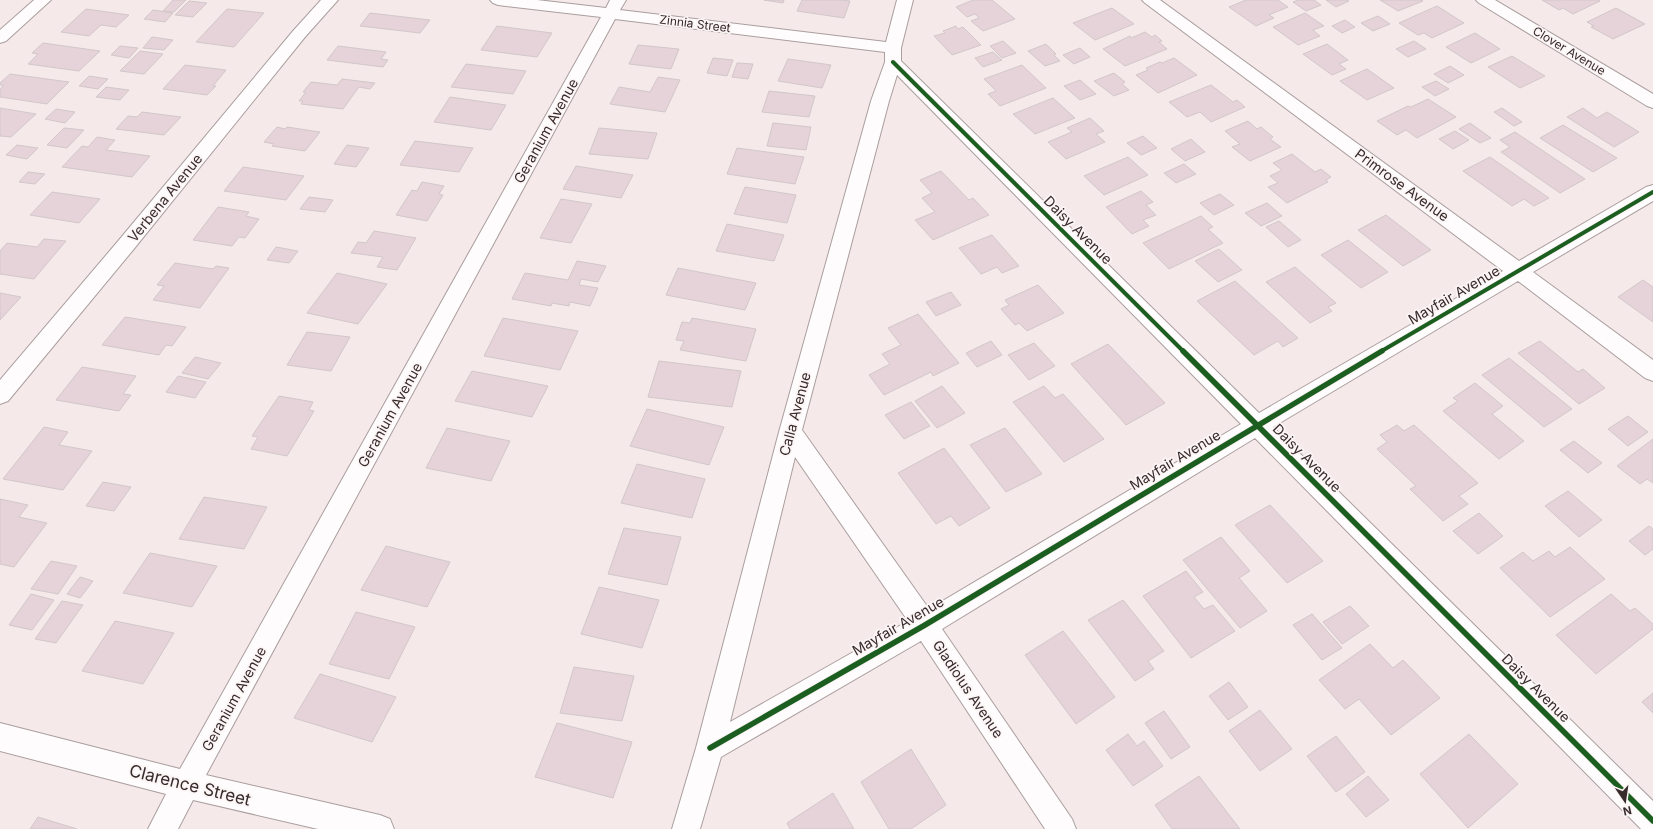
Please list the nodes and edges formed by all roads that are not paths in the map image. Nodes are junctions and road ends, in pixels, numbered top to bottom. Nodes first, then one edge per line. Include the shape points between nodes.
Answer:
1 (43, 0) edge
2 (330, 0) edge
3 (498, 0) edge
4 (905, 0) edge
5 (1150, 0) edge
6 (1484, 0) edge
7 (614, 7) edge
8 (0, 38) edge
9 (893, 55) junction
10 (1653, 102) edge
11 (1653, 192) edge
12 (1518, 271) junction
13 (1653, 372) edge
14 (0, 395) edge
15 (1257, 425) junction
16 (790, 432) junction
17 (925, 625) junction
18 (0, 737) edge
19 (710, 748) junction
20 (187, 785) junction
21 (1653, 821) edge
22 (162, 829) edge
23 (380, 829) edge
24 (686, 829) edge
25 (1062, 829) edge

1 - 8 street
2 - 14 street, Verbena Avenue
3 - 7 street, Zinnia Street
4 - 9 street, Calla Avenue
5 - 12 street, Primrose Avenue
6 - 10 street, Clover Avenue
7 - 9 street, Zinnia Street
7 - 20 street, Geranium Avenue
9 - 15 street, Daisy Avenue
9 - 16 street, Calla Avenue
11 - 12 street, Mayfair Avenue
12 - 13 street, Primrose Avenue
12 - 15 street, Mayfair Avenue
15 - 17 street, Mayfair Avenue
15 - 21 street, Daisy Avenue
16 - 17 street, Gladiolus Avenue
16 - 19 street, Calla Avenue
17 - 19 street, Mayfair Avenue
17 - 25 street, Gladiolus Avenue
18 - 20 street, Clarence Street
19 - 24 street, Calla Avenue
20 - 22 street, Geranium Avenue
20 - 23 street, Clarence Street

